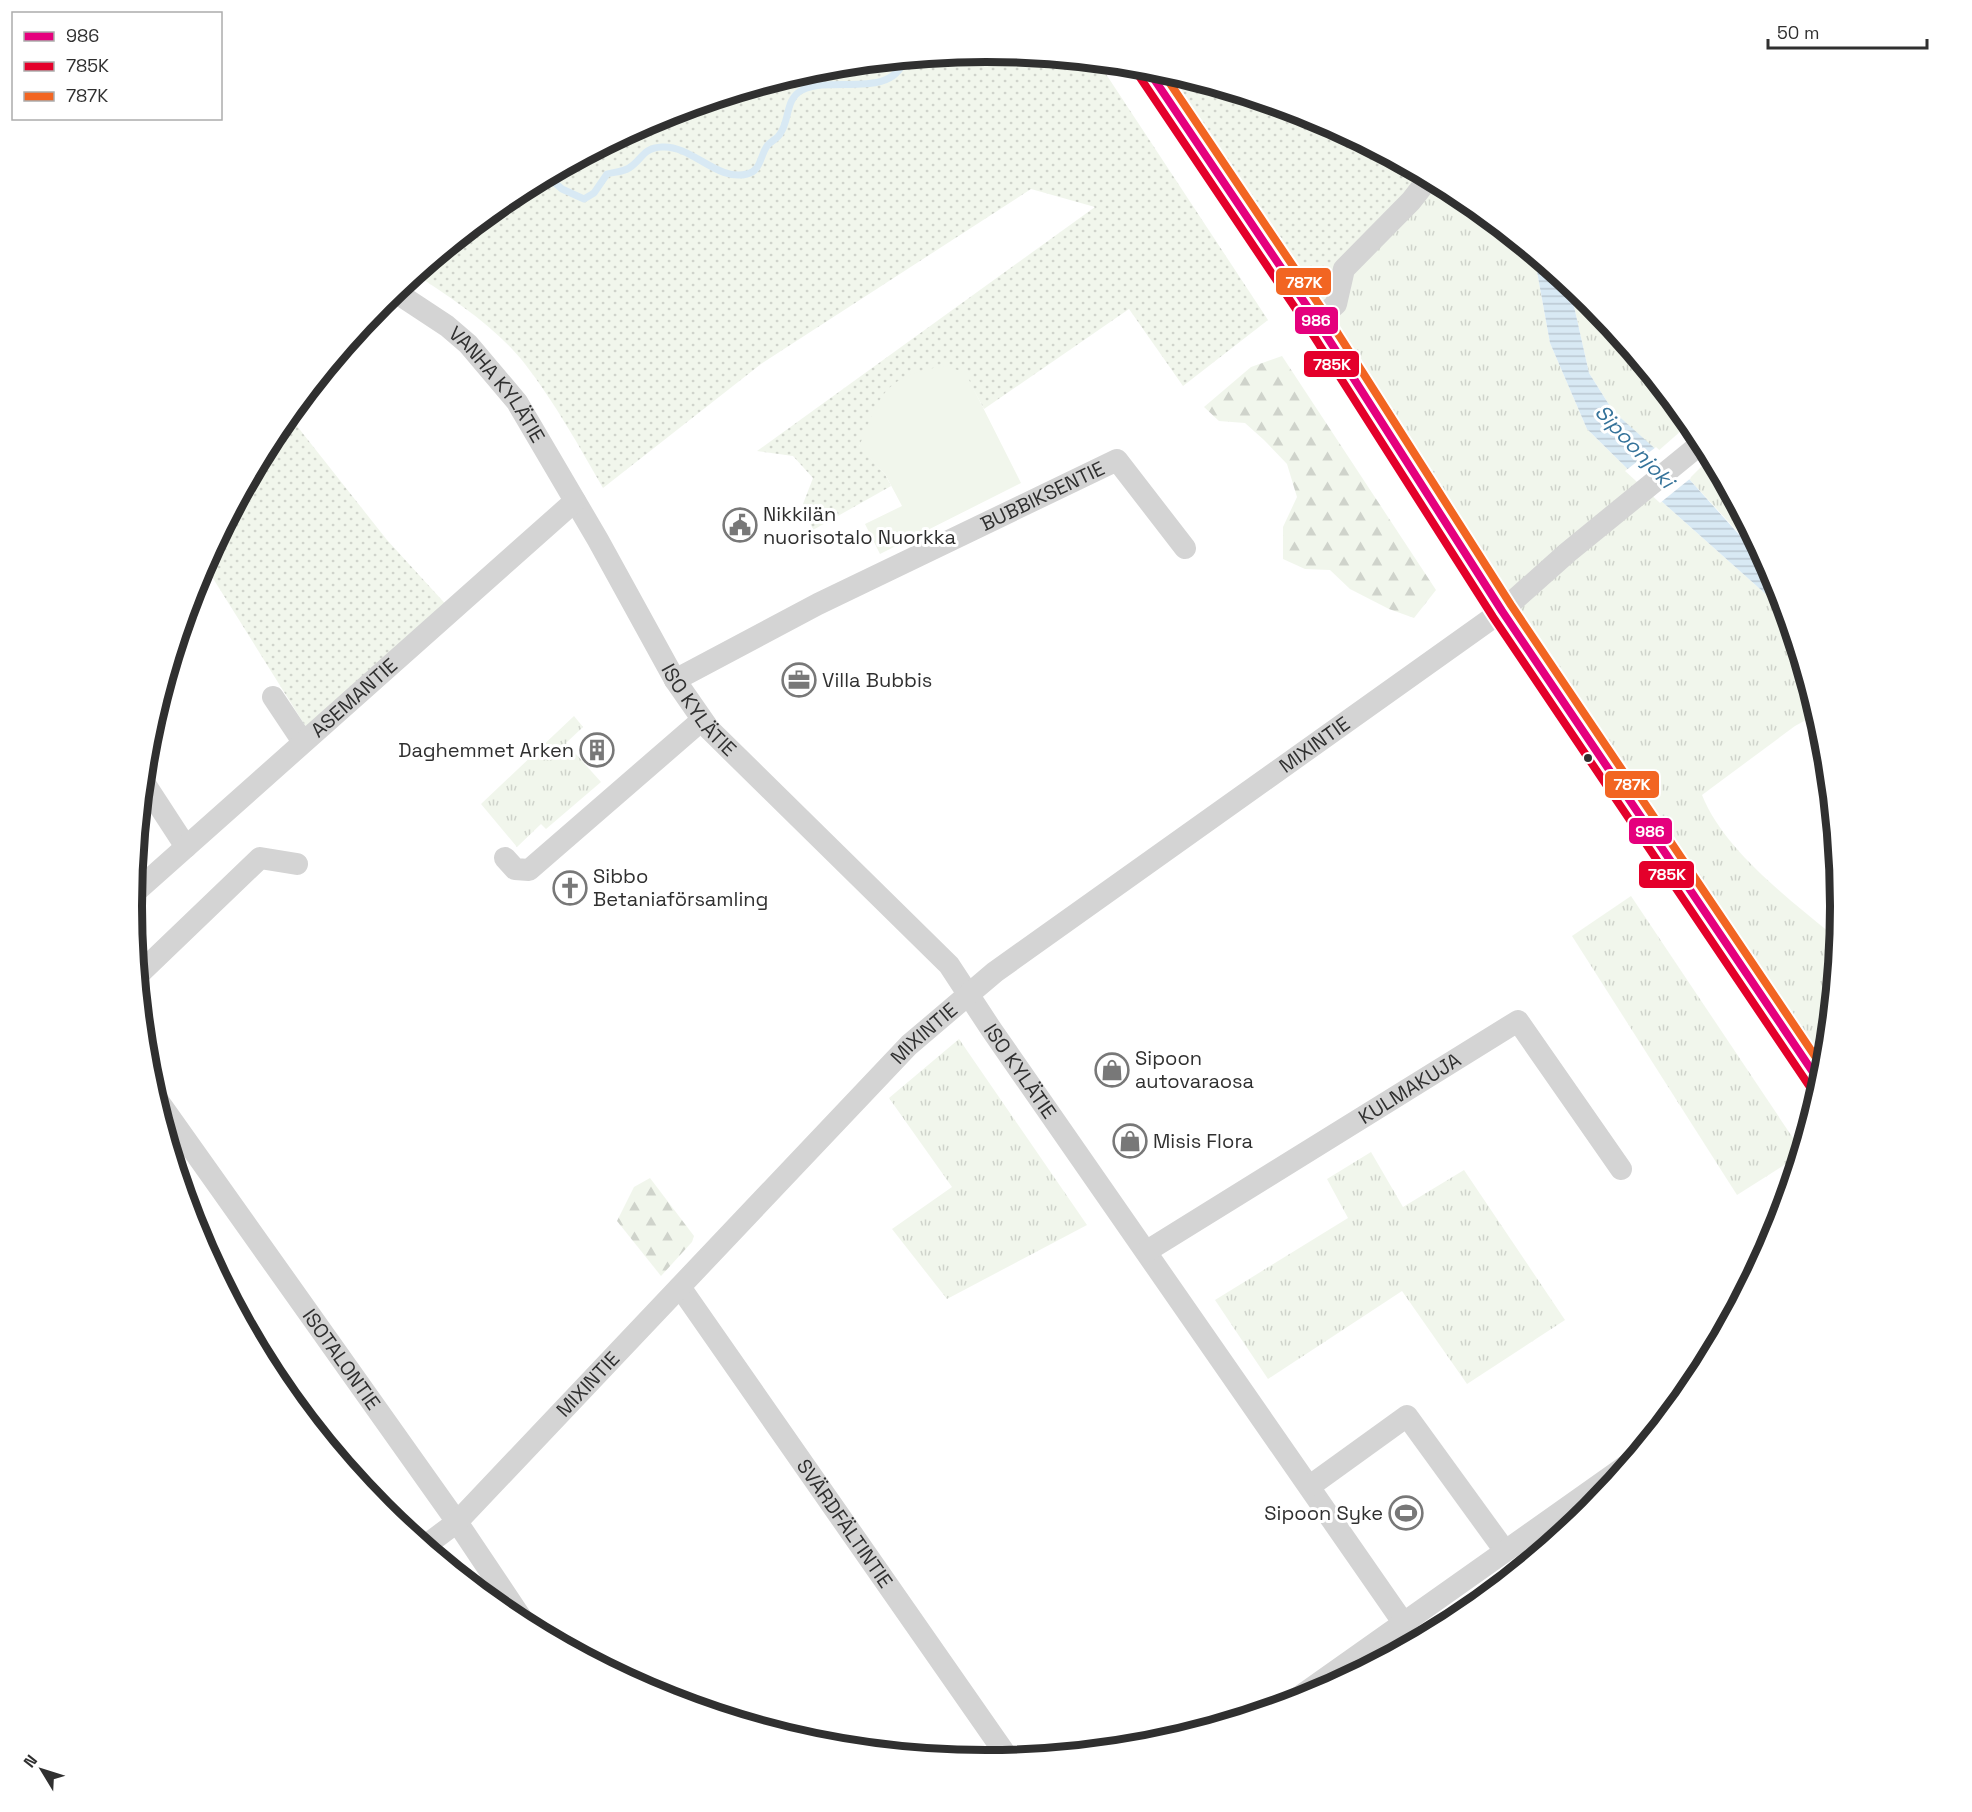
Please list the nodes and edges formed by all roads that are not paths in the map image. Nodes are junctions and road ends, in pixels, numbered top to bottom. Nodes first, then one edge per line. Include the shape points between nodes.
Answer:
1 (1154, 79) edge
2 (1424, 185) edge
3 (402, 296) edge
4 (1317, 321) junction
5 (1695, 448) edge
6 (575, 501) junction
7 (1185, 548) dead end
8 (1503, 611) junction
9 (675, 680) junction
10 (273, 697) dead end
11 (702, 720) junction
12 (303, 742) junction
13 (150, 791) edge
14 (186, 847) junction
15 (505, 858) dead end
16 (297, 864) dead end
17 (142, 886) edge
18 (144, 969) edge
19 (968, 994) junction
20 (1814, 1073) edge
21 (168, 1114) edge
22 (1621, 1169) dead end
23 (1147, 1251) junction
24 (680, 1287) junction
25 (1603, 1482) edge
26 (1310, 1486) junction
27 (458, 1522) junction
28 (430, 1542) edge
29 (1505, 1551) junction
30 (513, 1605) edge
31 (1403, 1622) junction
32 (1412, 1635) edge
33 (1323, 1680) edge
34 (1003, 1750) edge

1 - 4 street
2 - 4 street via 1344,268 1336,304
3 - 6 street, VANHA KYLÄTIE via 447,326 493,372 517,402
4 - 8 street
5 - 8 street, MIXINTIE
6 - 9 street, ISO KYLÄTIE
6 - 12 street, ASEMANTIE
7 - 9 street, BUBBIKSENTIE via 1118,459 818,604
8 - 19 street, MIXINTIE
8 - 20 street
9 - 11 street, ISO KYLÄTIE
10 - 12 street
11 - 15 street via 529,870 515,869
11 - 19 street, ISO KYLÄTIE via 949,965
12 - 14 street, ASEMANTIE
13 - 14 street
14 - 17 street, ASEMANTIE
16 - 18 street via 260,858
19 - 23 street, ISO KYLÄTIE
19 - 24 street, MIXINTIE via 909,1045 851,1121
21 - 27 street, ISOTALONTIE
22 - 23 street, KULMAKUJA via 1518,1021
23 - 26 street, ISO KYLÄTIE
24 - 27 street, MIXINTIE
24 - 34 street, SVÄRDFÄLTINTIE
25 - 29 street
26 - 29 street via 1407,1416
26 - 31 street, ISO KYLÄTIE
27 - 28 street, MIXINTIE
27 - 30 street, ISOTALONTIE
29 - 31 street
31 - 32 street, ISO KYLÄTIE
31 - 33 street

